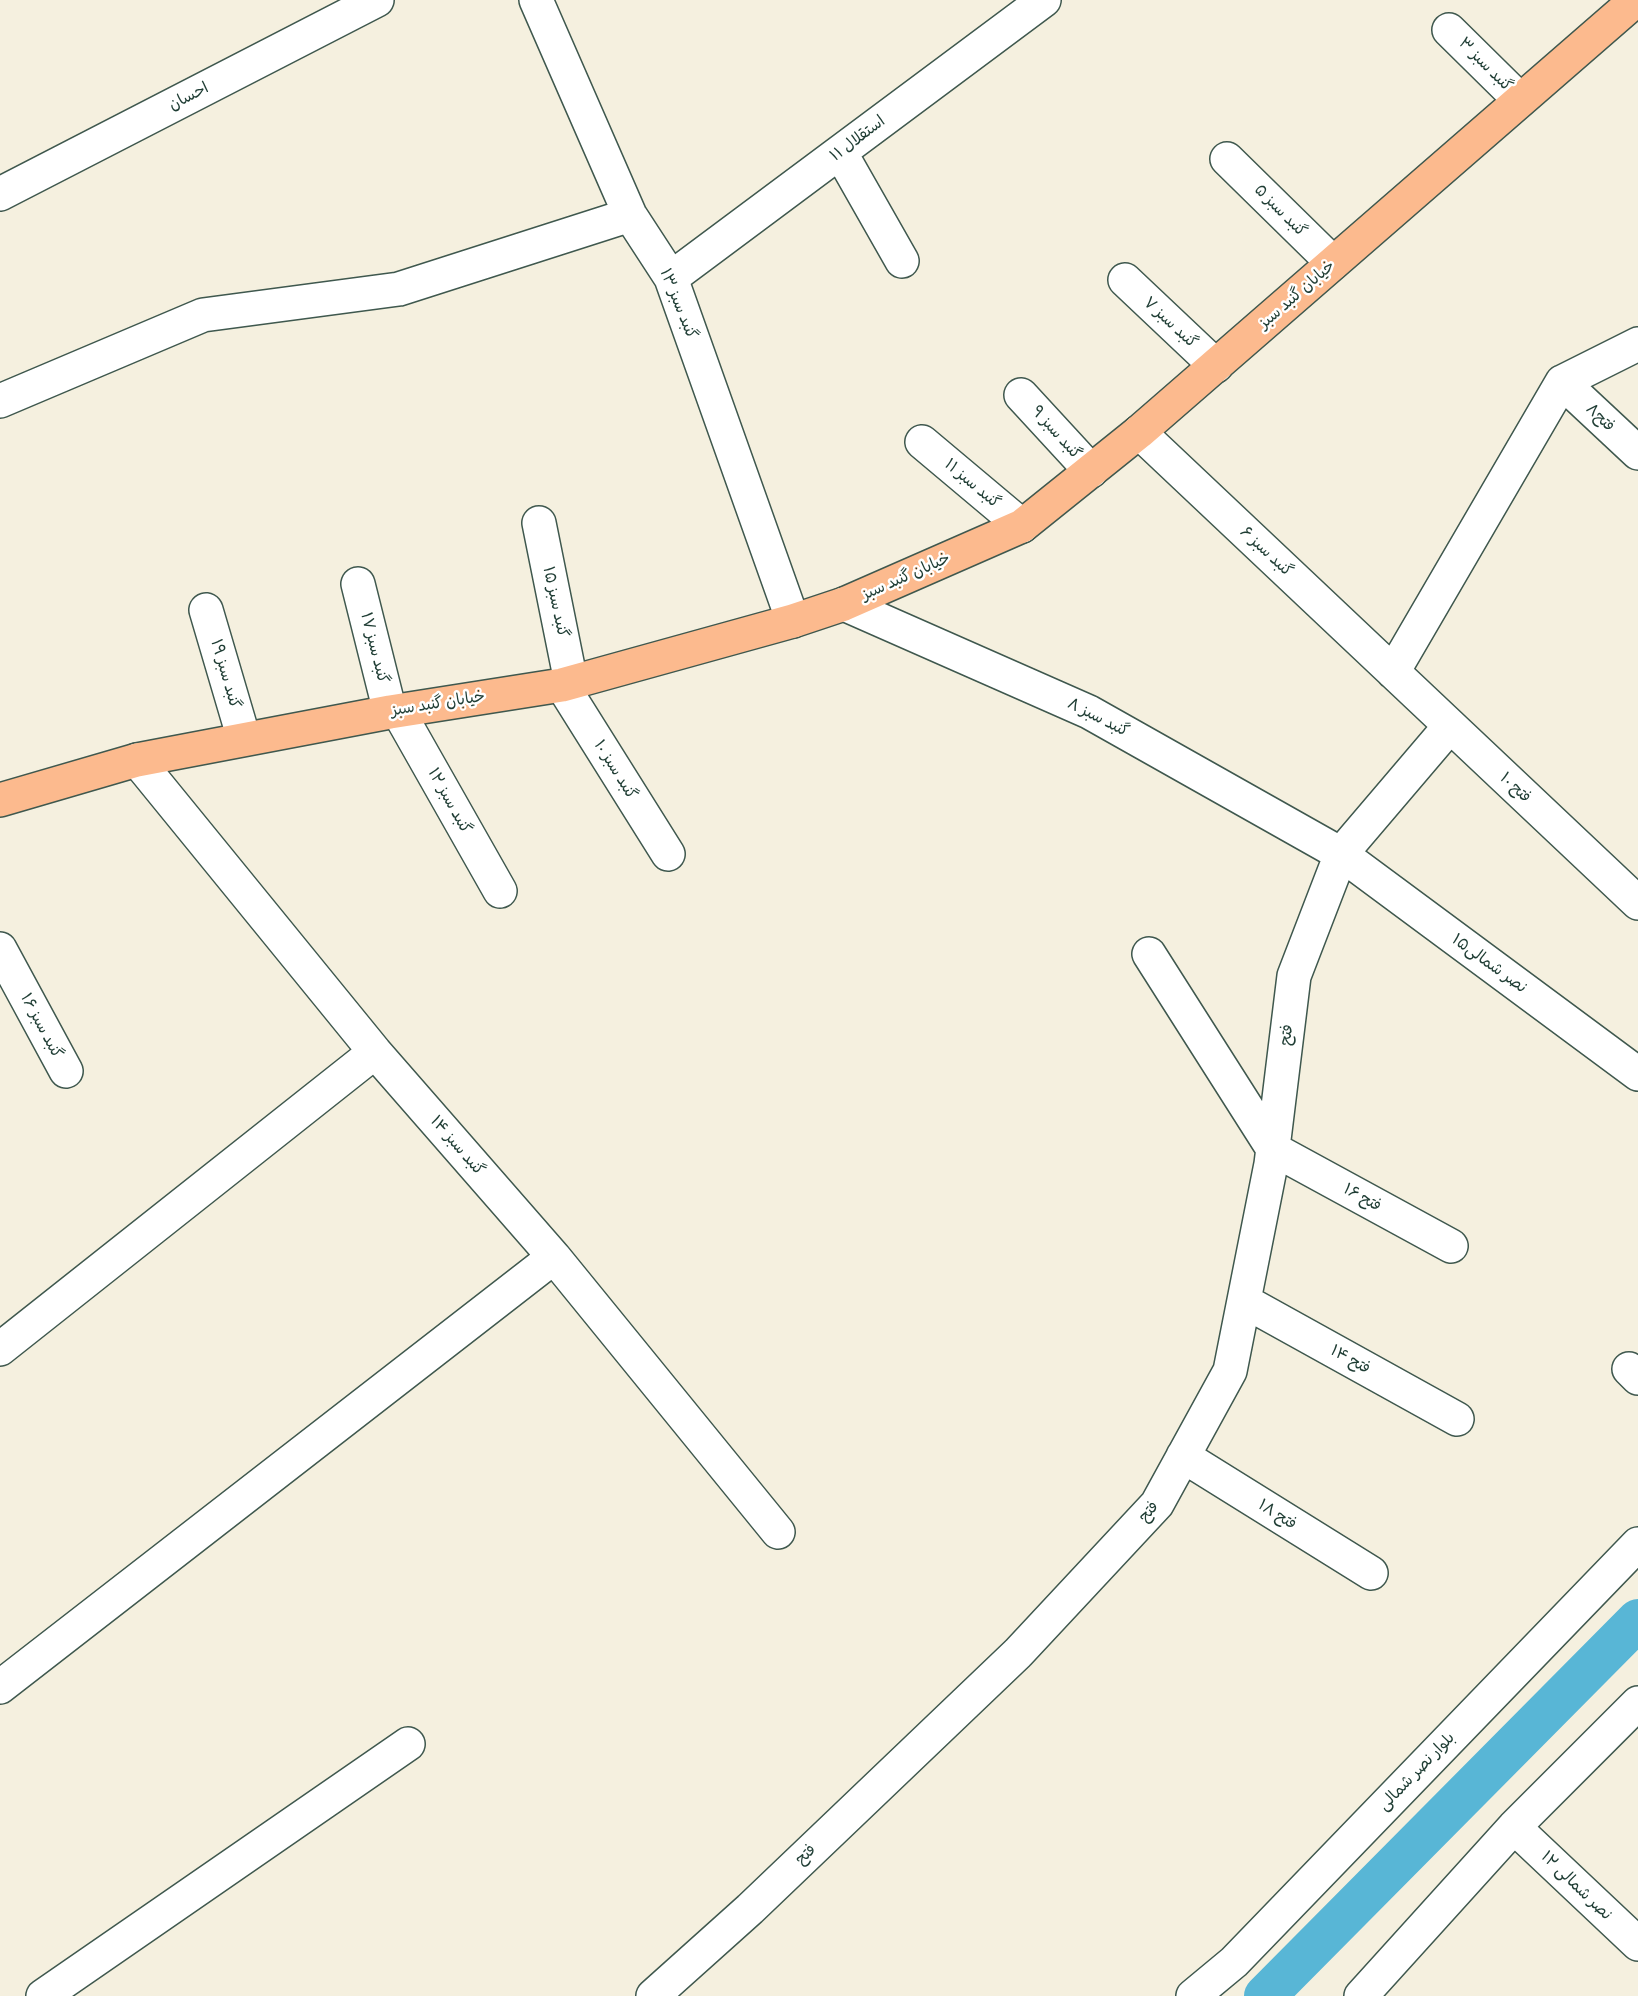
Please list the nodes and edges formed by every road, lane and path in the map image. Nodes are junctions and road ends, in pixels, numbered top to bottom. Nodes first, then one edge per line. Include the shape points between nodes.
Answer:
1 (377, 0) edge
2 (536, 0) edge
3 (1044, 0) edge
4 (1636, 0) edge
5 (1449, 30) dead end
6 (1520, 100) junction
7 (840, 152) junction
8 (1227, 159) dead end
9 (0, 194) edge
10 (630, 215) junction
11 (902, 261) dead end
12 (1333, 263) junction
13 (671, 278) junction
14 (1125, 280) dead end
15 (1638, 344) edge
16 (1216, 366) junction
17 (1562, 382) junction
18 (1021, 395) dead end
19 (0, 401) edge
20 (1139, 432) junction
21 (922, 442) dead end
22 (1638, 453) edge
23 (1091, 471) junction
24 (539, 523) dead end
25 (1022, 526) junction
26 (358, 584) dead end
27 (844, 604) junction
28 (206, 610) dead end
29 (793, 621) junction
30 (1393, 672) junction
31 (566, 683) junction
32 (394, 711) junction
33 (1450, 726) junction
34 (244, 739) junction
35 (137, 759) junction
36 (0, 800) edge
37 (668, 854) dead end
38 (1341, 854) junction
39 (500, 891) dead end
40 (1638, 903) edge
41 (0, 949) edge
42 (1149, 954) dead end
43 (375, 1052) junction
44 (66, 1071) dead end
45 (1638, 1074) edge
46 (1273, 1149) junction
47 (1451, 1246) dead end
48 (554, 1257) junction
49 (1244, 1300) junction
50 (0, 1348) edge
51 (1456, 1419) dead end
52 (1183, 1456) junction
53 (778, 1532) dead end
54 (1638, 1544) edge
55 (1371, 1573) dead end
56 (0, 1687) edge
57 (1638, 1703) edge
58 (408, 1744) dead end
59 (1514, 1827) junction
60 (1638, 1944) edge
61 (42, 1996) edge
62 (653, 1996) edge
63 (1192, 1996) edge
64 (1361, 1996) edge

1 - 9 street, احسان
2 - 10 street, گنبد سبز ۱۳
3 - 7 street, استقلال ۱۱
4 - 6 main road, خیابان گنبد سبز
5 - 6 street, گنبد سبز ۳
6 - 12 main road, خیابان گنبد سبز
7 - 11 street
7 - 13 street, استقلال ۱۱
8 - 12 street, گنبد سبز ۵
10 - 13 street, گنبد سبز ۱۳
10 - 19 street via 399,289 203,315
12 - 16 main road, خیابان گنبد سبز
13 - 29 street, گنبد سبز ۱۳
14 - 16 street, گنبد سبز ۷
15 - 17 street
16 - 20 main road, خیابان گنبد سبز
17 - 22 street, فتح۸
17 - 30 street
18 - 23 street, گنبد سبز ۹
20 - 23 main road, خیابان گنبد سبز
20 - 30 street, گنبد سبز ۶
21 - 25 street, گنبد سبز ۱۱
23 - 25 main road, خیابان گنبد سبز
24 - 31 street, گنبد سبز ۱۵
25 - 27 main road, خیابان گنبد سبز
26 - 32 street, گنبد سبز ۱۷
27 - 29 main road, خیابان گنبد سبز
27 - 38 street, گنبد سبز ۸ via 1089,712
28 - 34 street, گنبد سبز ۱۹
29 - 31 main road, خیابان گنبد سبز
30 - 33 street, فتح ۱۰
31 - 32 main road, خیابان گنبد سبز
31 - 37 street, گنبد سبز ۱۰
32 - 34 main road, خیابان گنبد سبز
32 - 39 street, گنبد سبز ۱۲
33 - 38 street, فتح
33 - 40 street, فتح ۱۰
34 - 35 main road, خیابان گنبد سبز
35 - 36 main road, خیابان گنبد سبز
35 - 43 street, گنبد سبز ۱۴
38 - 45 street, نصر شمالی۱۵
38 - 46 street, فتح via 1294,976
41 - 44 street, گنبد سبز ۱۶
42 - 46 street
43 - 48 street, گنبد سبز ۱۴
43 - 50 street
46 - 47 street, فتح ۱۶
46 - 49 street, فتح
48 - 53 street, گنبد سبز ۱۴
48 - 56 street
49 - 51 street, فتح ۱۴
49 - 52 street, فتح via 1230,1371
52 - 55 street, فتح ۱۸
52 - 62 street, فتح via 1157,1504 1018,1653 750,1909
54 - 63 street, بلوار نصر شمالی via 1234,1962
57 - 59 street
58 - 61 street
59 - 60 street, نصر شمالی ۱۲
59 - 64 street

